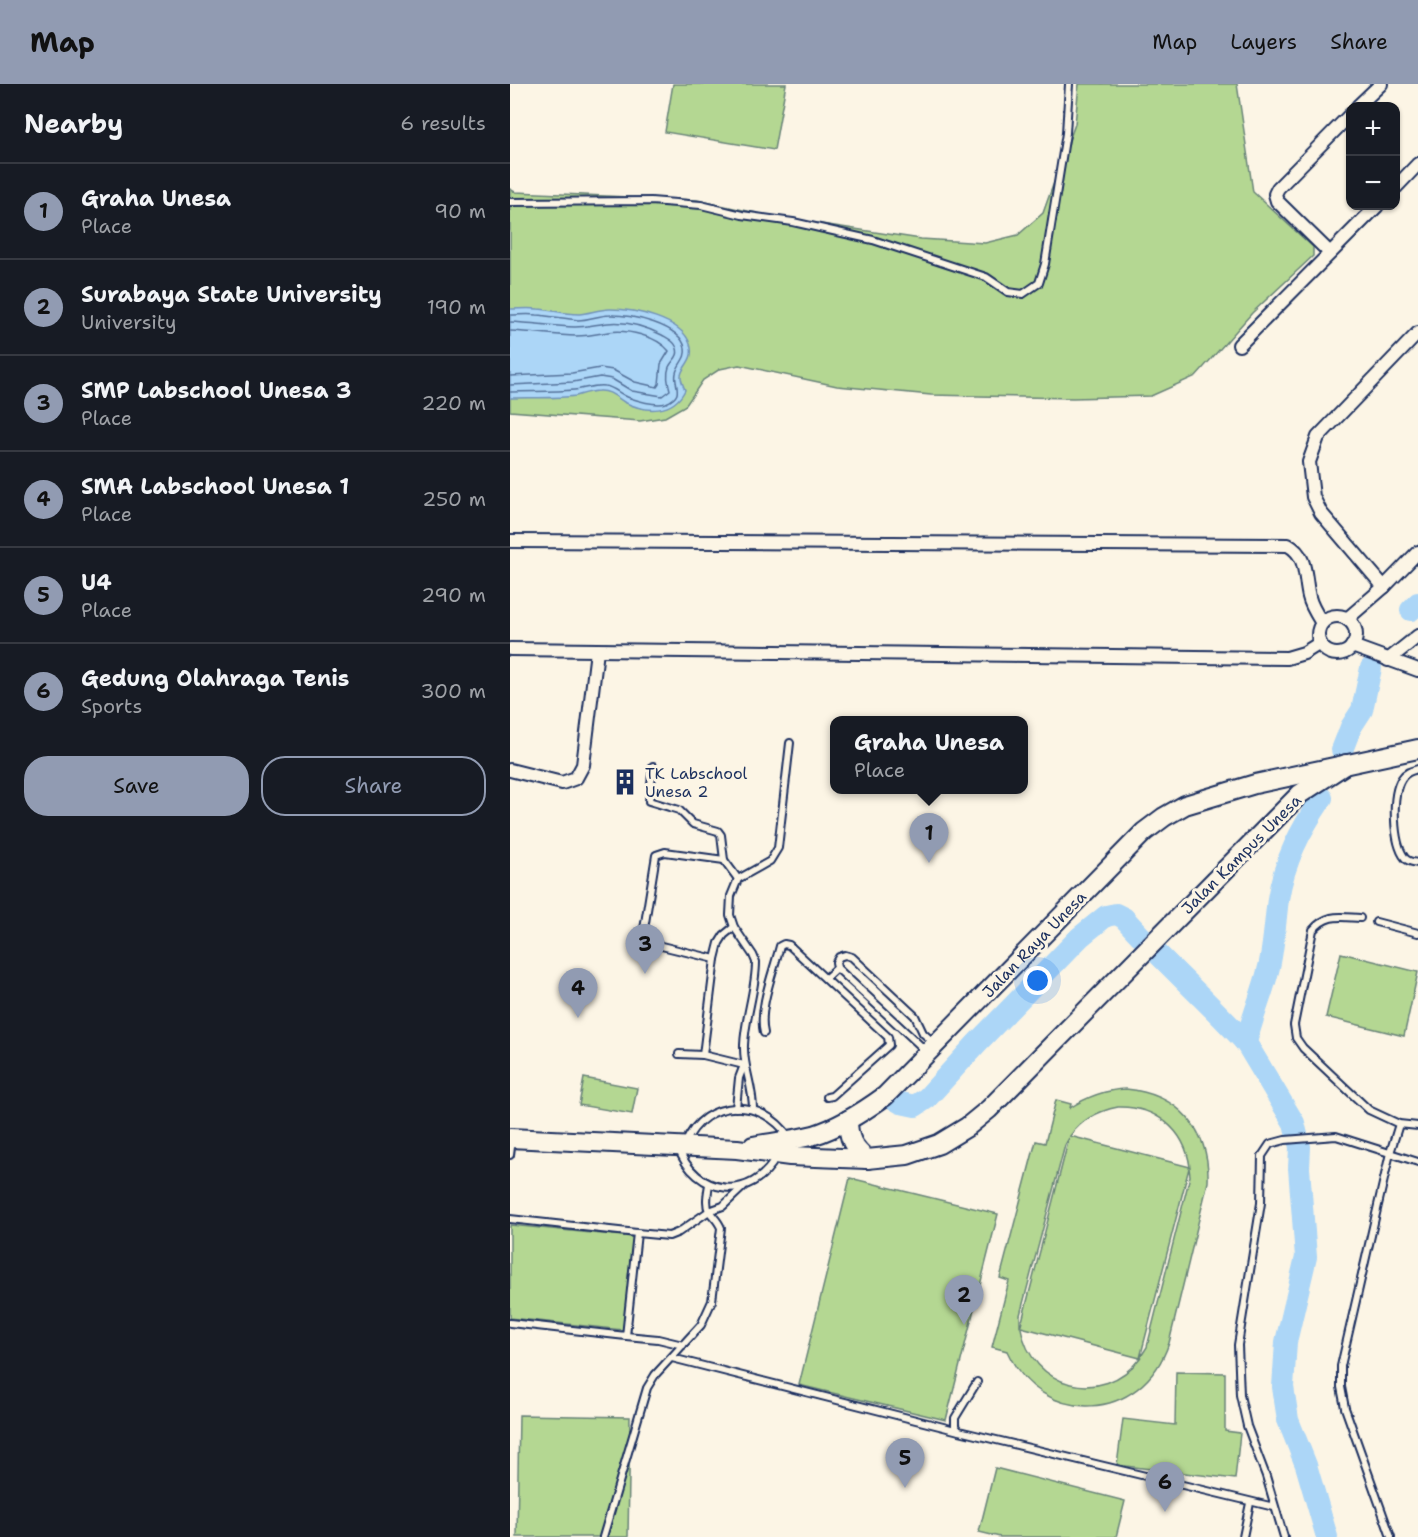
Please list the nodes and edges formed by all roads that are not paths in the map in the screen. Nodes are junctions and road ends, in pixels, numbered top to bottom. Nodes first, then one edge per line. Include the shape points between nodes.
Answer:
1 (1070, 84) edge
2 (1381, 84) edge
3 (1363, 102) edge
4 (1346, 119) edge
5 (1418, 164) edge
6 (1400, 182) edge
7 (510, 202) edge
8 (1373, 210) edge
9 (1330, 252) junction
10 (1418, 333) edge
11 (1239, 345) dead end
12 (510, 541) edge
13 (1418, 552) edge
14 (1384, 587) junction
15 (1347, 619) junction
16 (1322, 623) junction
17 (1418, 636) edge
18 (1320, 644) junction
19 (1352, 646) junction
20 (510, 650) edge
21 (597, 651) junction
22 (1388, 660) junction
23 (1418, 670) edge
24 (790, 743) dead end
25 (1418, 749) edge
26 (1346, 764) junction
27 (653, 766) dead end
28 (510, 770) edge
29 (1418, 770) edge
30 (1255, 784) junction
31 (1277, 817) junction
32 (724, 860) junction
33 (1418, 863) edge
34 (738, 879) junction
35 (1360, 918) dead end
36 (1376, 922) dead end
37 (734, 927) junction
38 (1418, 933) edge
39 (1150, 947) joint
40 (715, 959) junction
41 (837, 968) junction
42 (826, 978) junction
43 (764, 1033) dead end
44 (932, 1049) junction
45 (679, 1054) dead end
46 (703, 1055) junction
47 (744, 1065) junction
48 (827, 1097) dead end
49 (736, 1108) junction
50 (753, 1109) junction
51 (848, 1120) junction
52 (1399, 1124) junction
53 (1418, 1126) edge
54 (791, 1140) junction
55 (511, 1144) edge
56 (681, 1147) junction
57 (737, 1149) junction
58 (1390, 1153) junction
59 (778, 1155) junction
60 (867, 1159) junction
61 (1418, 1162) edge
62 (709, 1184) junction
63 (744, 1186) junction
64 (709, 1211) junction
65 (510, 1219) edge
66 (637, 1233) junction
67 (510, 1323) edge
68 (626, 1336) junction
69 (683, 1345) junction
70 (672, 1358) junction
71 (977, 1382) dead end
72 (959, 1431) junction
73 (1250, 1503) junction
74 (1274, 1507) junction
75 (603, 1537) edge
76 (1243, 1537) edge
77 (1284, 1537) edge
78 (1391, 1537) edge

1 - 7 lane via 1045,264 1039,283 1023,294 1008,292 986,277 873,240 701,205 651,201
2 - 3 street
4 - 9 street via 1275,194 1277,201
5 - 6 street
8 - 9 street
9 - 11 street
10 - 14 street via 1318,437 1309,462 1313,497 1321,513
12 - 16 street via 1288,545 1298,550 1303,560 1309,599
13 - 14 street
14 - 15 street
15 - 16 street via 1334,616
15 - 19 street via 1355,632
16 - 18 street via 1318,633
17 - 22 street
18 - 19 street via 1327,652 1338,654
18 - 21 street via 1287,658
19 - 22 street
20 - 21 street
21 - 28 street via 583,765 576,778 562,783
22 - 23 street
24 - 34 lane via 778,848 770,861
25 - 26 main road, Jalan Raya Unesa
26 - 30 main road, Jalan Raya Unesa
26 - 31 main road, Jalan Kampus Unesa via 1300,794
27 - 32 lane via 649,801 680,810 691,822 718,831
29 - 33 lane via 1407,772 1401,779 1395,801 1395,832 1404,857
30 - 31 main road via 1276,794 1280,809
30 - 44 main road, Jalan Raya Unesa via 1185,805 1144,832
31 - 39 main road, Jalan Kampus Unesa
32 - 34 lane
32 - 40 lane via 665,852 656,855 644,929 649,943
34 - 37 lane via 731,896
35 - 52 lane via 1333,916 1321,920 1313,930 1294,1026 1296,1038 1369,1110
36 - 38 lane
37 - 40 lane via 724,935
37 - 47 lane via 756,962
39 - 60 main road, Jalan Raya Unesa via 967,1127 921,1152
40 - 46 lane
41 - 42 lane
41 - 44 lane
41 - 44 lane via 839,957 852,957 915,1016
42 - 43 lane via 789,945 780,946 766,1002
42 - 48 lane via 890,1041 889,1046
44 - 51 main road, Jalan Raya Unesa via 885,1096
45 - 46 lane
46 - 47 lane
47 - 49 lane
47 - 50 lane via 753,1094
49 - 50 lane
49 - 56 lane via 715,1112 698,1124
50 - 54 lane via 769,1115
51 - 54 main road, Jalan Raya Unesa
51 - 60 main road via 851,1142
52 - 53 lane
52 - 58 lane
54 - 57 main road, Jalan Raya Unesa
55 - 56 main road, Jalan Raya Unesa
56 - 57 main road, Jalan Raya Unesa
56 - 62 lane via 682,1159 689,1169
57 - 59 main road, Jalan Raya Unesa
58 - 61 lane
58 - 74 lane via 1336,1136 1270,1144 1262,1156 1261,1203 1238,1345 1240,1395
58 - 78 lane via 1341,1366 1341,1387
59 - 60 main road, Jalan Raya Unesa
59 - 63 lane via 765,1174
62 - 63 lane
62 - 64 lane
63 - 64 lane via 723,1206
64 - 66 lane via 669,1236
64 - 69 lane via 721,1228 712,1301 701,1325
65 - 66 lane
66 - 68 lane
67 - 68 lane
68 - 69 lane
69 - 70 lane
70 - 72 lane
70 - 75 lane via 646,1388
71 - 72 lane via 955,1418
72 - 73 lane
73 - 74 lane
73 - 76 lane
74 - 77 lane

